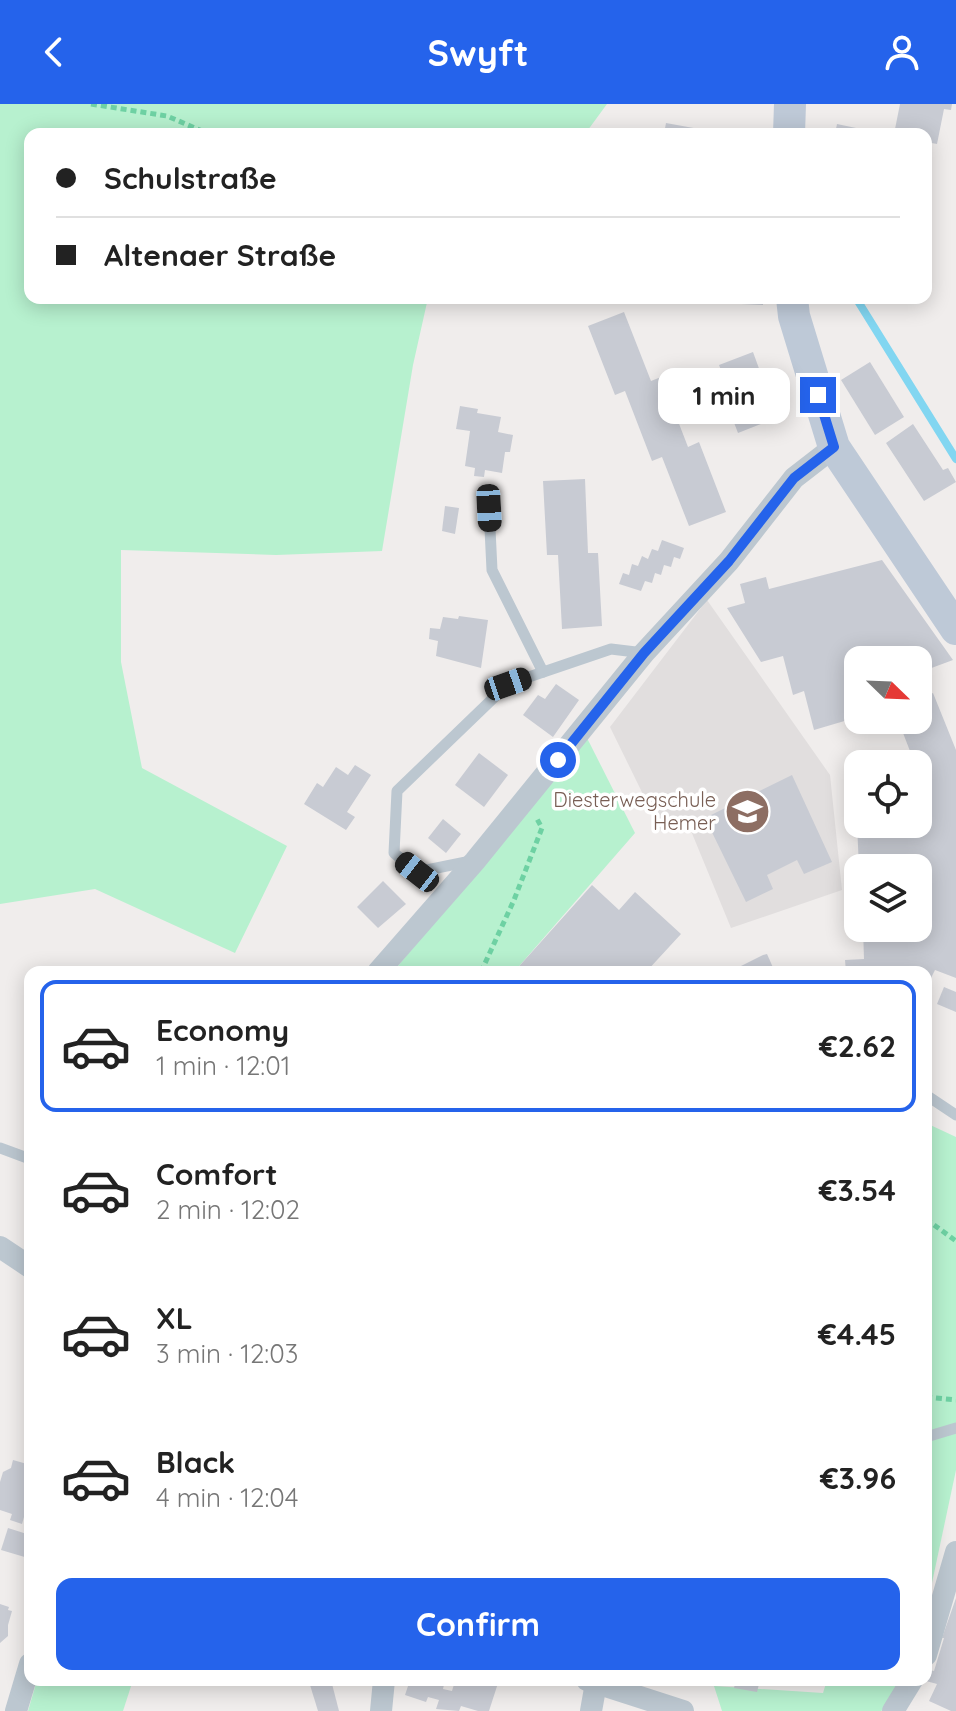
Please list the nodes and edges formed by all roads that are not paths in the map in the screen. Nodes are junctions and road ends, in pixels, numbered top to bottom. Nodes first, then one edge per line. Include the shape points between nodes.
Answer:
1 (790, 104) edge
2 (789, 128) edge
3 (793, 304) edge
4 (834, 447) junction
5 (489, 508) dead end
6 (956, 629) edge
7 (644, 653) junction
8 (543, 672) junction
9 (475, 861) junction
10 (383, 966) edge
11 (932, 1099) edge
12 (956, 1115) edge
13 (0, 1148) edge
14 (24, 1157) edge
15 (0, 1247) edge
16 (24, 1263) edge
17 (956, 1428) edge
18 (932, 1435) edge
19 (956, 1552) edge
20 (932, 1634) edge
21 (24, 1684) edge
22 (383, 1686) edge
23 (592, 1686) edge
24 (605, 1686) edge
25 (908, 1686) edge
26 (16, 1711) edge
27 (381, 1711) edge
28 (591, 1711) edge
29 (683, 1711) edge
30 (893, 1711) edge

1 - 2 main road
3 - 4 main road
4 - 6 main road
4 - 7 street via 794,478 729,561
5 - 8 lane via 492,570
7 - 8 lane via 611,649
7 - 9 street
8 - 9 lane via 508,684 397,791 394,853 417,872
9 - 10 street
11 - 12 lane
13 - 14 lane
15 - 16 street
17 - 18 lane
19 - 20 street
21 - 26 street
22 - 27 street
23 - 28 street
24 - 29 street
25 - 30 street

